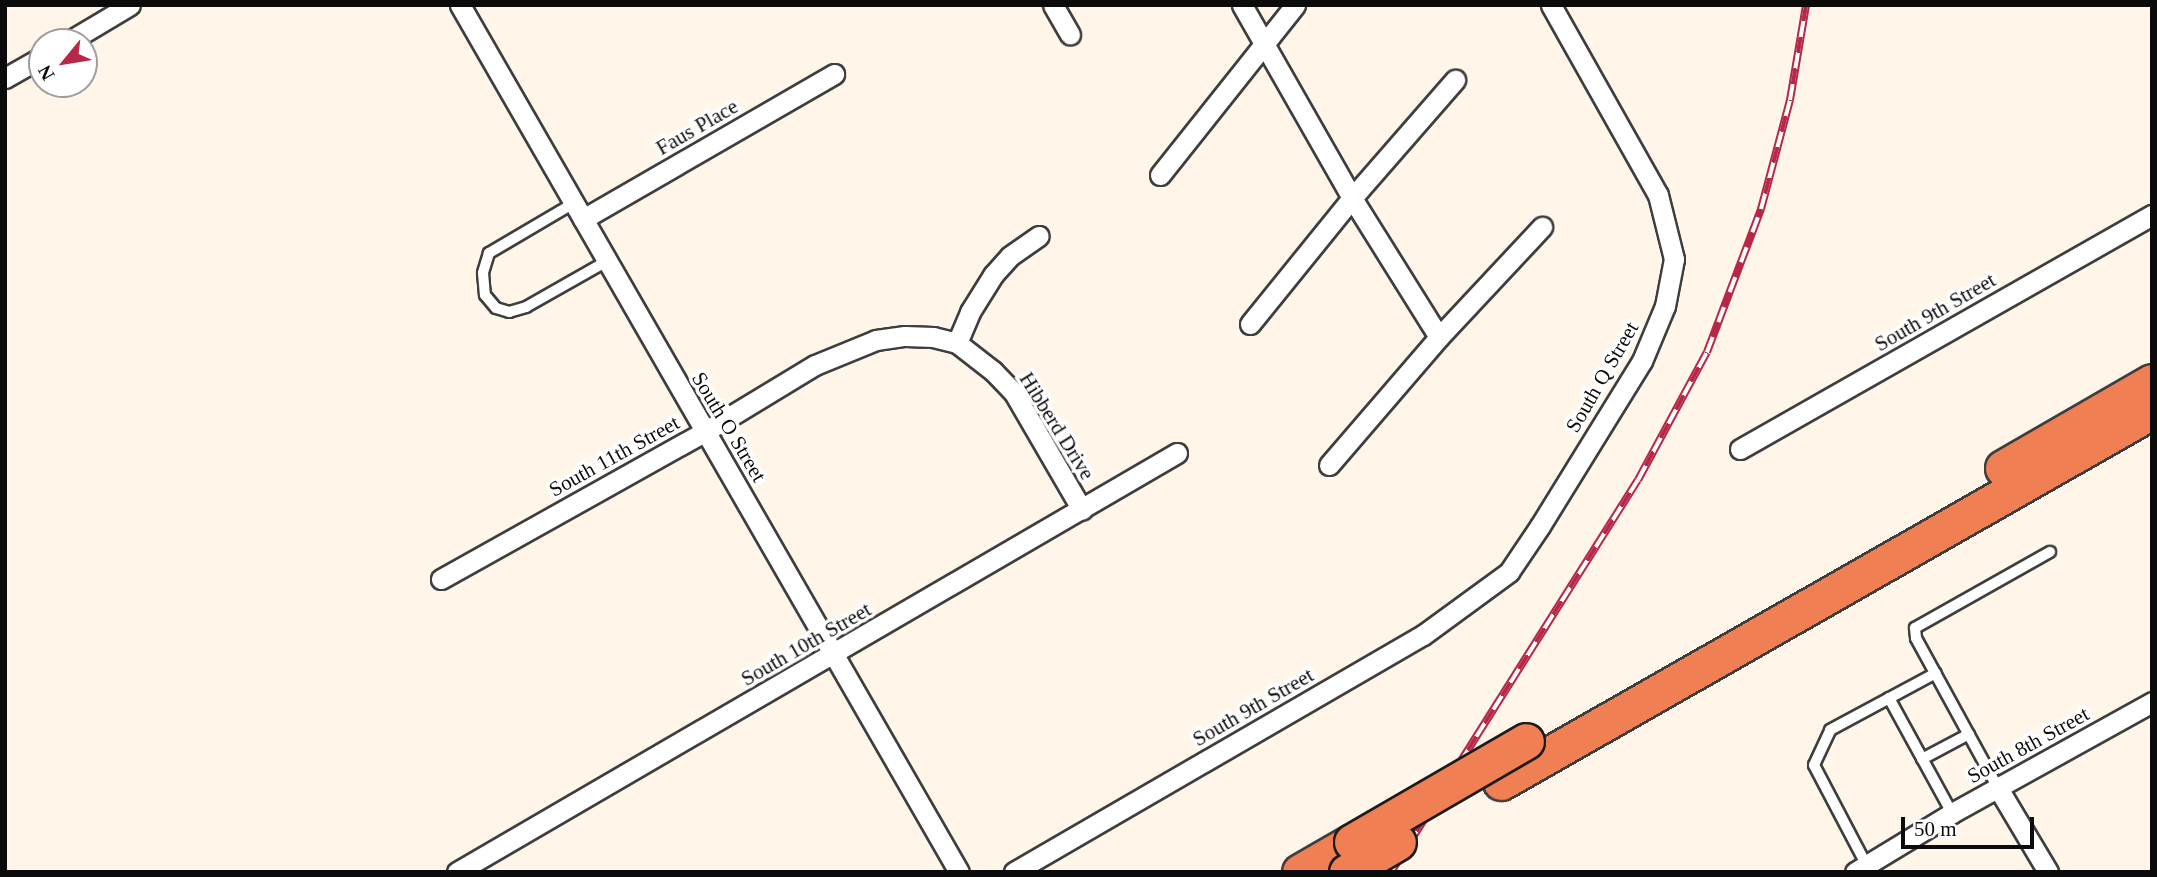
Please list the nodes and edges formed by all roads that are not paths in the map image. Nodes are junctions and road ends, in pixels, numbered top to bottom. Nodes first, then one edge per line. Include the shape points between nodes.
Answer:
1 (130, 5) edge
2 (460, 5) edge
3 (1053, 5) edge
4 (1242, 5) edge
5 (1295, 5) edge
6 (1551, 5) edge
7 (91, 28) edge
8 (1070, 34) dead end
9 (1263, 41) junction
10 (28, 65) edge
11 (834, 74) dead end
12 (5, 78) edge
13 (1455, 80) dead end
14 (1160, 175) dead end
15 (1352, 198) junction
16 (578, 211) junction
17 (2152, 215) edge
18 (1542, 228) dead end
19 (1039, 236) dead end
20 (607, 261) junction
21 (1251, 324) dead end
22 (1439, 337) junction
23 (957, 343) junction
24 (2152, 382) edge
25 (2152, 411) edge
26 (706, 431) junction
27 (1740, 449) dead end
28 (1177, 453) dead end
29 (1329, 465) dead end
30 (1082, 510) junction
31 (2050, 552) dead end
32 (1509, 572) joint
33 (441, 579) dead end
34 (834, 654) junction
35 (1936, 673) junction
36 (1889, 698) junction
37 (2152, 702) edge
38 (1969, 734) junction
39 (1922, 759) junction
40 (1998, 788) junction
41 (1952, 813) junction
42 (1350, 857) edge
43 (1861, 869) edge
44 (457, 872) edge
45 (959, 872) edge
46 (1014, 872) edge
47 (1300, 872) edge
48 (2048, 872) edge

1 - 7 street
2 - 16 street, South O Street
3 - 8 street
4 - 9 street
5 - 9 street
6 - 32 street, South Q Street via 1658,195 1674,259 1665,306 1642,361
9 - 14 street
9 - 15 street
10 - 12 street
11 - 16 street, Faus Place
13 - 15 street
15 - 21 street
15 - 22 street
16 - 20 street, South O Street
16 - 20 lane via 489,253 482,273 485,295 496,308 509,312
17 - 27 street, South 9th Street
18 - 22 street
19 - 23 street via 993,275
20 - 26 street, South O Street
22 - 29 street
23 - 26 street, South 11th Street via 905,336 863,345 815,365
23 - 30 street, Hibberd Drive via 1014,393
24 - 42 highway, bridge via 1526,741
25 - 42 highway, bridge via 1501,782
26 - 33 street, South 11th Street
26 - 34 street, South O Street
28 - 30 street, South 10th Street
30 - 34 street, South 10th Street
31 - 35 lane via 1915,628
32 - 46 street, South 9th Street via 1423,635
34 - 44 street, South 10th Street
34 - 45 street, South O Street
35 - 36 lane
35 - 38 lane
36 - 39 lane
36 - 43 lane via 1830,730 1814,765
37 - 40 street, South 8th Street
38 - 39 lane
38 - 40 lane
39 - 41 lane
40 - 41 street, South 8th Street
40 - 48 street
41 - 43 street, South 8th Street
42 - 47 highway

